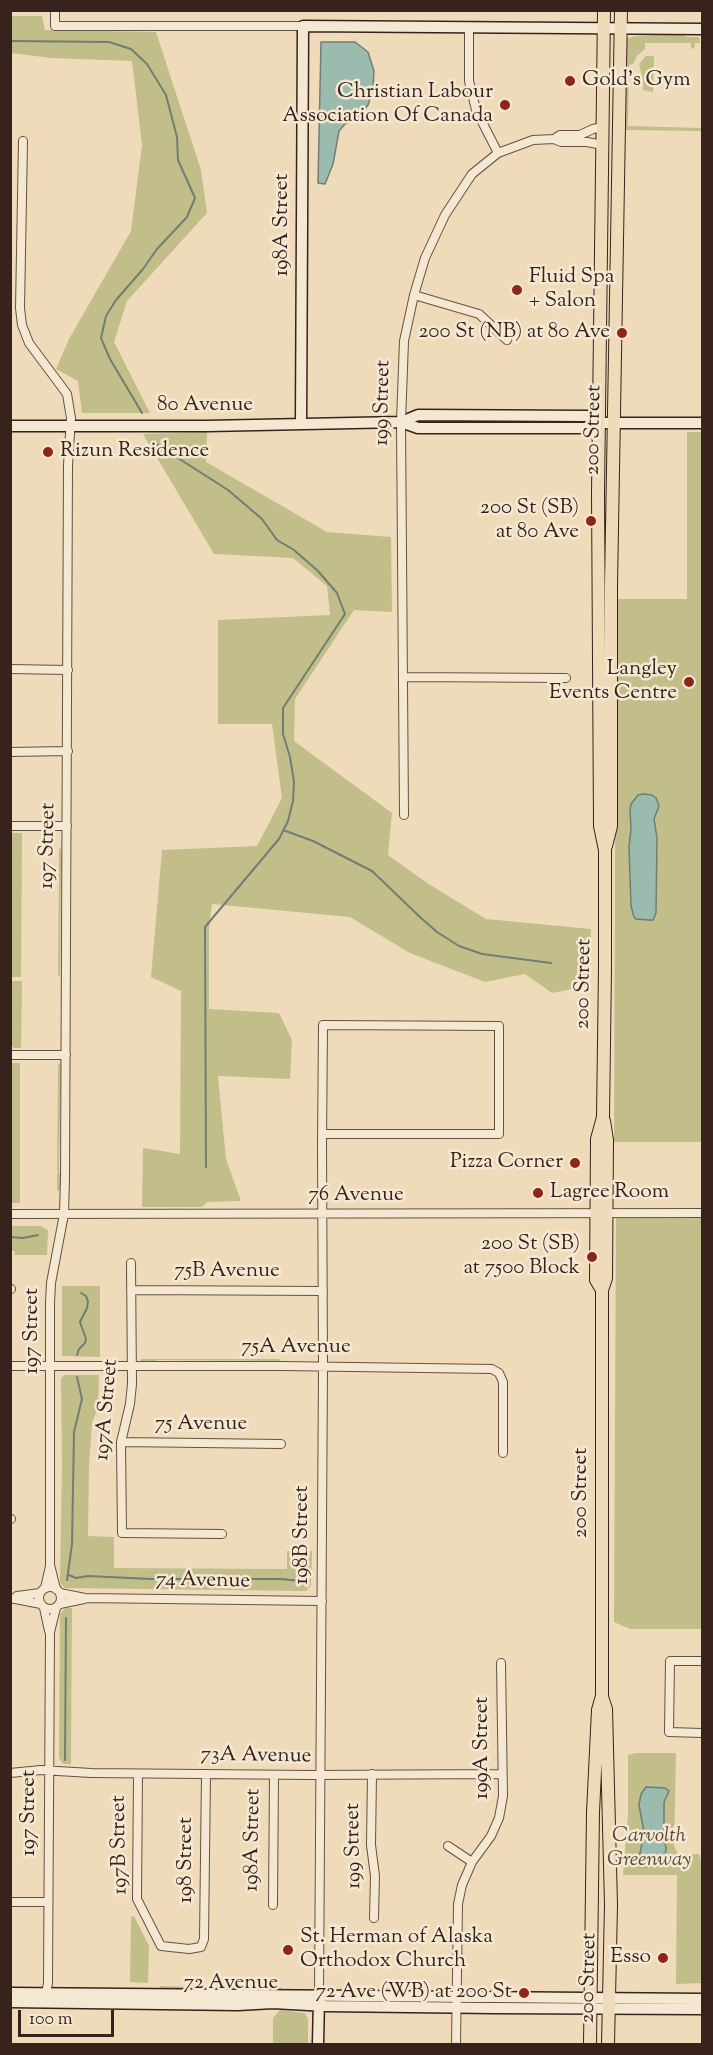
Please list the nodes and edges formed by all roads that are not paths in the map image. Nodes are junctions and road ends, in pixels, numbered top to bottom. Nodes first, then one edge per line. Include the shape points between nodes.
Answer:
1 (55, 10) edge
2 (604, 10) edge
3 (621, 10) edge
4 (303, 26) junction
5 (469, 27) junction
6 (604, 27) junction
7 (620, 28) junction
8 (702, 29) edge
9 (603, 127) junction
10 (554, 139) junction
11 (23, 141) dead end
12 (603, 145) junction
13 (498, 153) junction
14 (414, 295) junction
15 (507, 340) dead end
16 (401, 422) junction
17 (600, 423) junction
18 (614, 423) junction
19 (702, 423) edge
20 (301, 424) junction
21 (10, 426) edge
22 (72, 426) junction
23 (10, 669) edge
24 (68, 669) junction
25 (404, 677) junction
26 (566, 678) dead end
27 (10, 752) edge
28 (68, 752) junction
29 (404, 815) dead end
30 (10, 826) edge
31 (67, 826) junction
32 (605, 850) junction
33 (66, 1055) junction
34 (10, 1056) edge
35 (322, 1134) junction
36 (602, 1213) junction
37 (702, 1213) edge
38 (10, 1214) edge
39 (64, 1214) junction
40 (323, 1214) junction
41 (131, 1263) dead end
42 (131, 1290) junction
43 (322, 1291) junction
44 (10, 1366) edge
45 (51, 1366) junction
46 (132, 1366) junction
47 (323, 1368) junction
48 (121, 1442) junction
49 (281, 1444) dead end
50 (503, 1453) dead end
51 (222, 1534) dead end
52 (50, 1565) junction
53 (43, 1590) junction
54 (58, 1591) junction
55 (12, 1598) edge
56 (85, 1599) junction
57 (322, 1601) junction
58 (42, 1606) junction
59 (58, 1606) junction
60 (50, 1632) junction
61 (702, 1661) edge
62 (501, 1663) dead end
63 (602, 1696) junction
64 (702, 1733) edge
65 (48, 1770) junction
66 (10, 1773) edge
67 (138, 1773) junction
68 (372, 1773) junction
69 (206, 1774) junction
70 (501, 1774) junction
71 (274, 1775) junction
72 (320, 1775) junction
73 (448, 1846) dead end
74 (472, 1862) junction
75 (10, 1902) edge
76 (47, 1902) junction
77 (273, 1905) dead end
78 (374, 1918) dead end
79 (202, 1945) joint
80 (10, 1993) edge
81 (46, 1993) junction
82 (702, 1999) edge
83 (10, 2000) edge
84 (319, 2000) junction
85 (457, 2002) junction
86 (590, 2004) junction
87 (609, 2004) junction
88 (702, 2009) edge
89 (318, 2044) edge
90 (456, 2044) edge
91 (590, 2044) edge
92 (608, 2044) edge

1 - 4 street via 55,26
2 - 6 main road, 200 Street
3 - 7 main road, 200 Street
4 - 5 main road
4 - 20 main road, 198A Street
5 - 6 main road
5 - 13 street via 471,91 476,111
6 - 7 main road
6 - 9 main road, 200 Street
7 - 8 main road
7 - 18 main road, 200 Street
9 - 10 street
9 - 12 main road, 200 Street
10 - 12 street
10 - 13 street, 199 Street via 533,140
11 - 22 street, 197 Street via 22,325 29,343 67,394
12 - 17 main road, 200 Street
13 - 14 street, 199 Street via 472,174 445,215 425,258
14 - 15 street via 479,314
14 - 16 street, 199 Street via 404,342
16 - 17 main road, 80 Avenue via 418,416 587,416
16 - 20 main road, 80 Avenue
16 - 25 street, 199 Street
17 - 18 main road, 80 Avenue
17 - 32 main road, 200 Street via 600,826
18 - 19 main road, 80 Avenue
18 - 32 main road, 200 Street via 611,826
20 - 22 main road, 80 Avenue
21 - 22 main road, 80 Avenue
22 - 24 street, 197 Street via 68,465
23 - 24 street
24 - 28 street, 197 Street
25 - 26 street
25 - 29 street, 199 Street
27 - 28 street
28 - 31 street, 197 Street
30 - 31 street
31 - 33 street, 197 Street
32 - 36 main road, 200 Street via 603,1118 597,1139
33 - 34 street
33 - 39 street, 197 Street
35 - 35 street, 198B Street via 323,1025 499,1026 499,1134
35 - 40 street, 198B Street
36 - 37 street, 76 Avenue
36 - 40 street, 76 Avenue
36 - 63 main road, 200 Street via 596,1280 602,1290
38 - 39 street, 76 Avenue
39 - 40 street, 76 Avenue
39 - 45 street, 197 Street via 51,1283
40 - 43 street, 198B Street
41 - 42 street, 197A Street
42 - 43 street, 75B Avenue
42 - 46 street, 197A Street
43 - 47 street, 198B Street
44 - 45 street, 75A Avenue
45 - 46 street, 75A Avenue
45 - 52 street, 197 Street
46 - 47 street, 75A Avenue
46 - 48 street, 197A Street via 130,1404
47 - 50 street, 75A Avenue via 497,1371 503,1387
47 - 57 street, 198B Street
48 - 49 street, 75 Avenue
48 - 51 street, 197A Street via 122,1533
52 - 53 street, 197 Street
52 - 54 street, 197 Street
53 - 54 street
53 - 55 street
53 - 58 street via 39,1599
54 - 56 street, 74 Avenue
54 - 59 street
55 - 58 street
56 - 57 street, 74 Avenue
56 - 59 street, 74 Avenue
57 - 72 street, 198B Street
58 - 59 street via 50,1610
58 - 60 street, 197 Street
59 - 60 street, 197 Street
60 - 65 street, 197 Street
61 - 64 street via 670,1661 669,1732
62 - 70 street, 199A Street
63 - 86 main road, 200 Street via 593,1812
63 - 87 main road, 200 Street via 606,1709 611,1905
65 - 66 street, 73A Avenue
65 - 67 street, 73A Avenue
65 - 76 street, 197 Street
67 - 69 street, 73A Avenue
67 - 79 street, 197B Street via 137,1899 161,1946 194,1949
68 - 70 street, 73A Avenue
68 - 72 street, 73A Avenue
68 - 78 street, 199 Street
69 - 71 street, 73A Avenue
69 - 79 street, 198 Street
70 - 74 street, 199A Street via 499,1818
71 - 72 street, 73A Avenue
71 - 77 street, 198A Street
72 - 84 street, 198B Street
73 - 74 street
74 - 85 street, 199A Street via 458,1904
75 - 76 street
76 - 81 street, 197 Street
80 - 81 main road, 72 Avenue
81 - 83 main road via 41,1998
81 - 84 main road, 72 Avenue
82 - 87 main road, 72 Avenue
83 - 84 main road, 72 Avenue
84 - 85 main road, 72 Avenue
84 - 89 main road, 198B Street
85 - 86 main road, 72 Avenue
85 - 90 street, 199A Street
86 - 87 main road, 72 Avenue
86 - 91 main road, 200 Street
87 - 88 main road, 72 Avenue
87 - 92 main road, 200 Street

